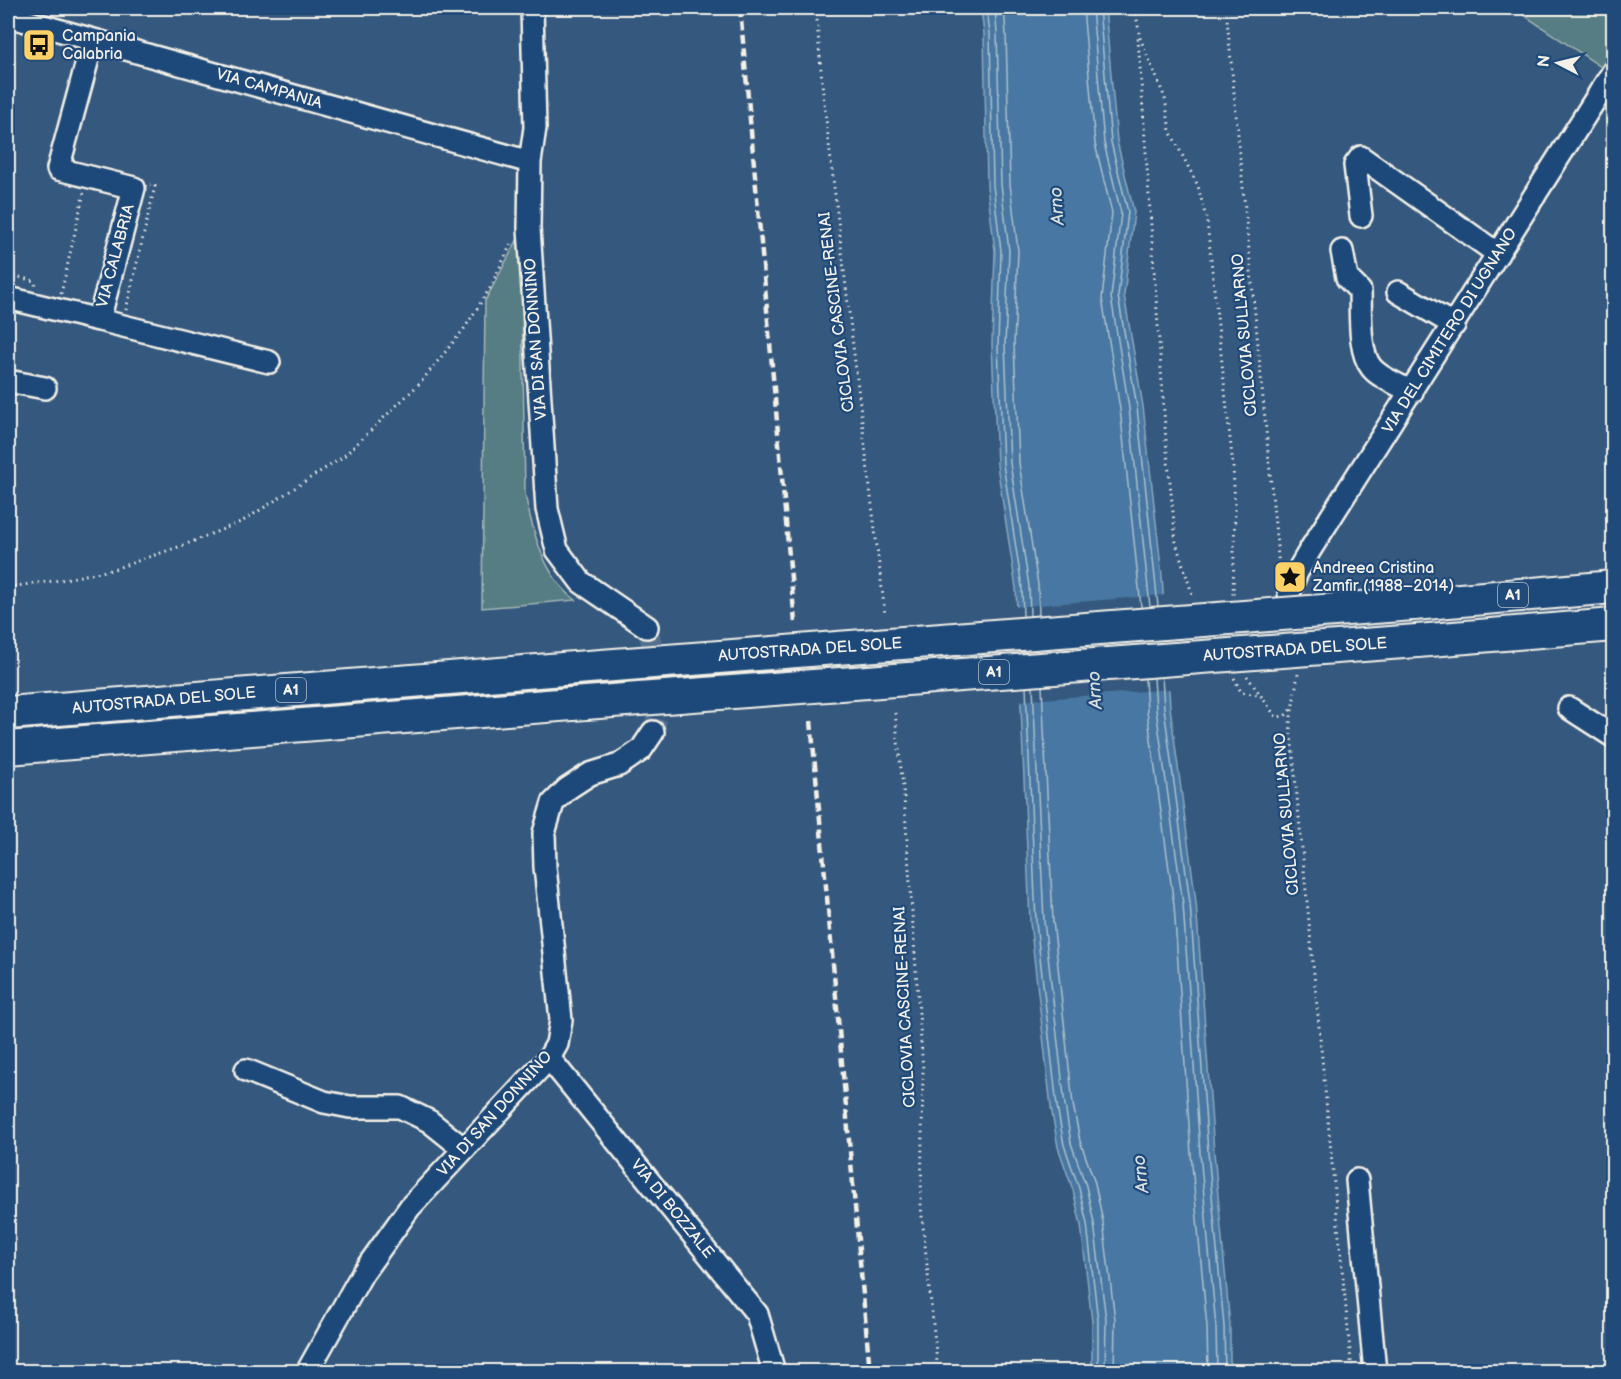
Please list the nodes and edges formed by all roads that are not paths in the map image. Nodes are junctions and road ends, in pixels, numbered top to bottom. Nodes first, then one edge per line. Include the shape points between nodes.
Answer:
1 (532, 8) edge
2 (8, 16) edge
3 (93, 40) junction
4 (1614, 70) edge
5 (530, 162) junction
6 (1361, 216) dead end
7 (1342, 251) dead end
8 (1498, 254) junction
9 (1398, 292) dead end
10 (8, 298) edge
11 (99, 320) junction
12 (1454, 325) junction
13 (269, 362) dead end
14 (8, 381) edge
15 (45, 388) dead end
16 (1412, 392) junction
17 (1614, 587) edge
18 (1289, 593) road end
19 (1614, 626) edge
20 (646, 627) tunnel mouth
21 (1569, 708) dead end
22 (8, 713) edge
23 (653, 732) tunnel mouth
24 (1614, 737) edge
25 (8, 748) edge
26 (549, 1058) junction
27 (246, 1070) dead end
28 (464, 1149) junction
29 (1357, 1180) dead end
30 (307, 1371) edge
31 (774, 1371) edge
32 (1375, 1371) edge

1 - 5 street, VIA DI SAN DONNINO via 535,128
2 - 3 street, VIA CAMPANIA
3 - 5 street, VIA CAMPANIA
3 - 11 street, VIA CALABRIA via 58,169 134,188
4 - 8 street, VIA DEL CIMITERO DI UGNANO
5 - 20 street, VIA DI SAN DONNINO via 529,228 547,508 557,550 581,582
6 - 8 street via 1355,165 1361,157
7 - 16 street via 1347,278 1360,291 1362,338 1371,367
8 - 12 street, VIA DEL CIMITERO DI UGNANO
9 - 12 street
10 - 11 street, VIA CALABRIA
11 - 13 street, VIA CALABRIA
12 - 16 street, VIA DEL CIMITERO DI UGNANO
14 - 15 street
16 - 18 street, VIA DEL CIMITERO DI UGNANO via 1310,550
17 - 22 highway, AUTOSTRADA DEL SOLE / A1, bridge
19 - 25 highway, AUTOSTRADA DEL SOLE / A1, bridge
21 - 24 street
23 - 26 street, VIA DI SAN DONNINO via 641,750 619,765 590,774 553,803 544,833 544,867 561,1020 557,1044
26 - 28 street, VIA DI SAN DONNINO
26 - 31 street, VIA DI BOZZALE via 757,1314
27 - 28 street via 324,1102 350,1107 400,1107 429,1120
28 - 30 street, VIA DI SAN DONNINO via 382,1244
29 - 32 street

